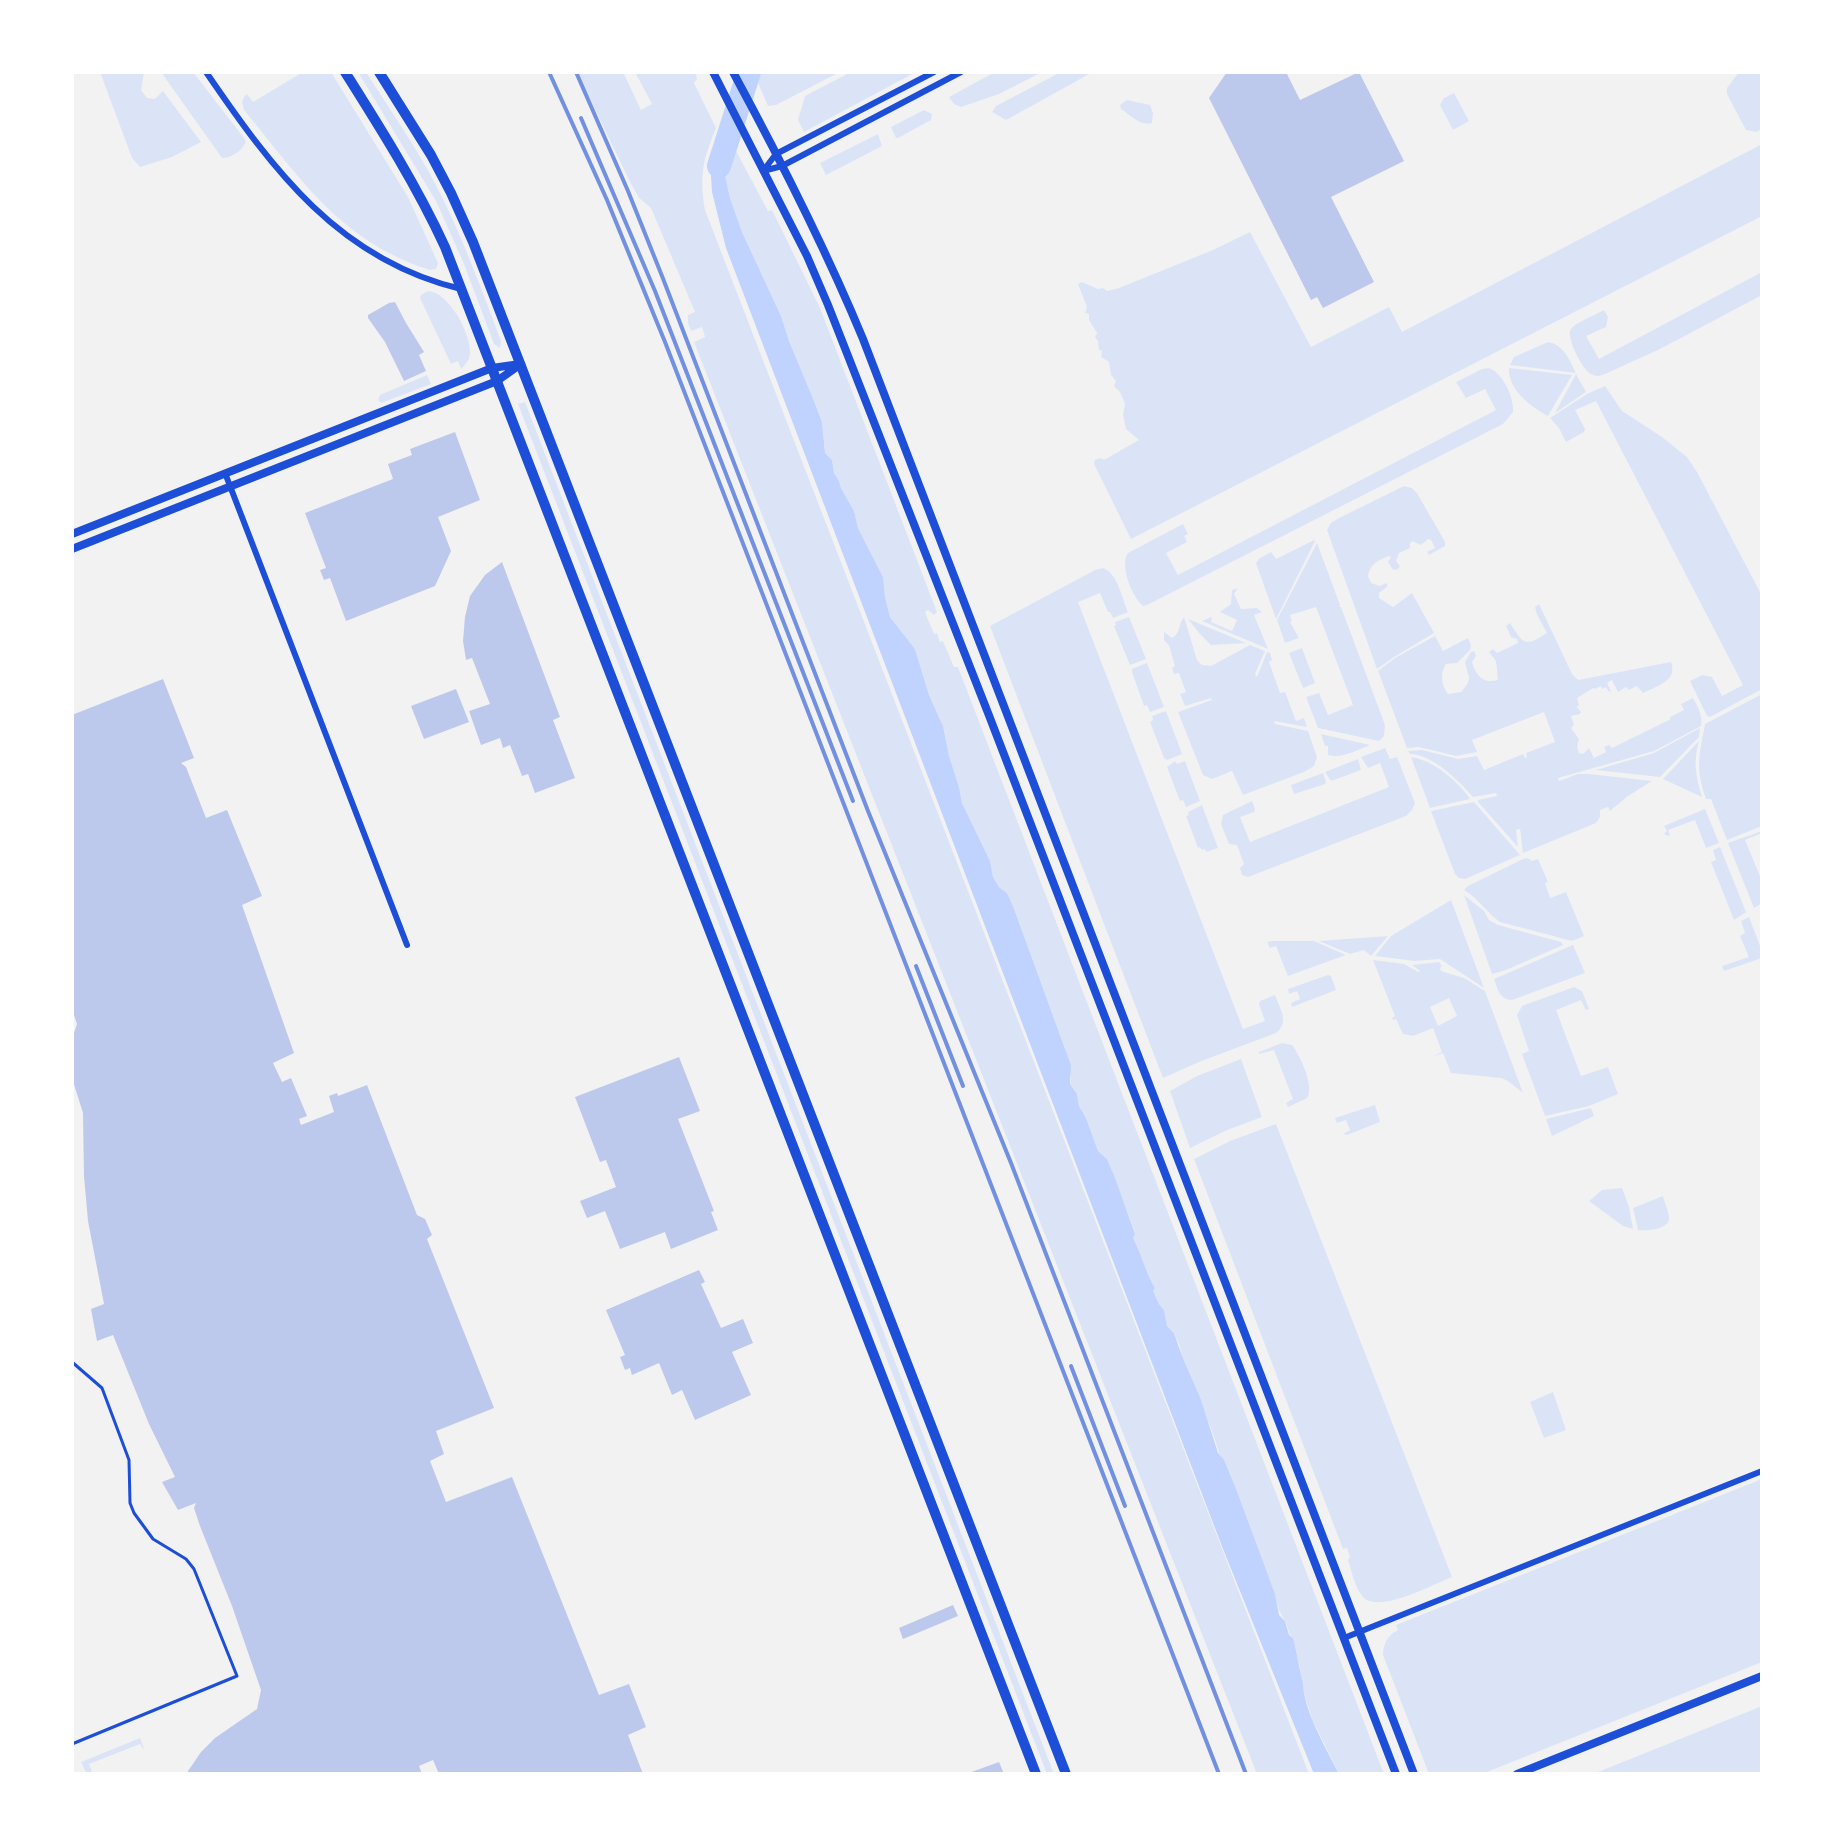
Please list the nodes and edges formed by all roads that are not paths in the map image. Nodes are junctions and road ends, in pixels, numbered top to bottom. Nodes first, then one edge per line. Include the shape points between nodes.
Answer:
1 (206, 72) edge
2 (345, 72) edge
3 (379, 72) edge
4 (713, 72) edge
5 (733, 72) edge
6 (934, 72) edge
7 (961, 72) edge
8 (776, 154) junction
9 (782, 166) junction
10 (763, 171) junction
11 (462, 289) junction
12 (521, 364) junction
13 (492, 368) junction
14 (497, 381) junction
15 (225, 473) junction
16 (230, 486) junction
17 (72, 534) edge
18 (72, 549) edge
19 (407, 945) dead end
20 (72, 1362) edge
21 (1762, 1471) edge
22 (1360, 1632) junction
23 (1344, 1638) junction
24 (1762, 1676) edge
25 (72, 1743) edge
26 (1036, 1774) edge
27 (1066, 1774) edge
28 (1396, 1774) edge
29 (1414, 1774) edge
30 (1517, 1774) edge

1 - 11 street via 263,151 312,206 347,237 417,276
2 - 11 main road via 427,207
3 - 12 main road via 451,193
4 - 10 street
5 - 8 street
6 - 8 street
7 - 9 street
8 - 9 street
8 - 10 street
9 - 10 street
9 - 22 street via 863,339
10 - 23 street via 807,256 846,348
11 - 13 main road
12 - 13 street
12 - 14 street
12 - 27 main road
13 - 14 main road
13 - 15 street
14 - 16 street
14 - 26 main road
15 - 16 street
15 - 17 street
16 - 18 street
16 - 19 street
20 - 25 lane via 102,1388 129,1460 130,1503 134,1513 153,1539 186,1558 194,1569 237,1676
21 - 22 street
22 - 23 street
22 - 29 street
23 - 28 street
24 - 30 street

